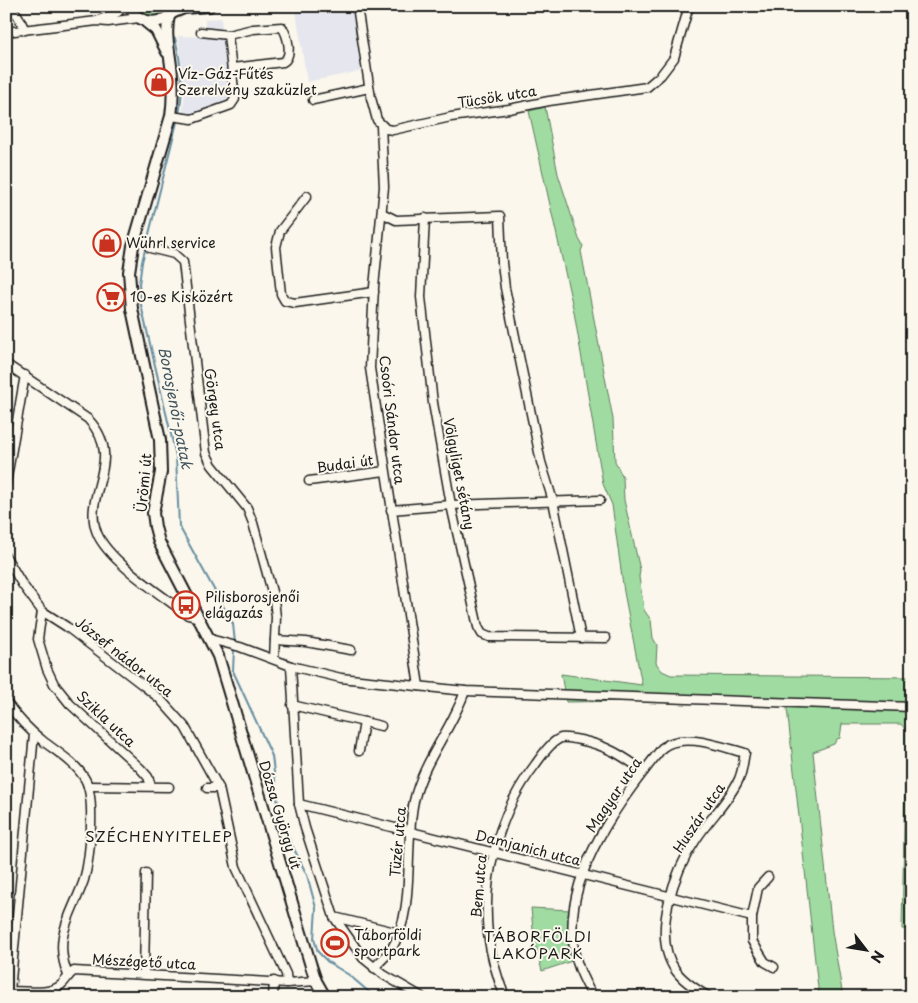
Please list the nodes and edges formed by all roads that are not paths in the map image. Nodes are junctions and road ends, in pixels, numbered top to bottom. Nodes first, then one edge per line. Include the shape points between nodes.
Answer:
1 (10, 6) edge
2 (124, 6) edge
3 (130, 6) edge
4 (209, 6) edge
5 (357, 6) edge
6 (689, 6) edge
7 (173, 12) edge
8 (142, 20) junction
9 (97, 21) junction
10 (25, 30) junction
11 (6, 32) edge
12 (201, 32) dead end
13 (228, 35) junction
14 (169, 56) junction
15 (232, 68) junction
16 (369, 88) junction
17 (313, 100) dead end
18 (177, 117) junction
19 (381, 126) junction
20 (307, 196) dead end
21 (382, 213) junction
22 (425, 218) junction
23 (150, 248) dead end
24 (374, 292) junction
25 (6, 364) edge
26 (25, 375) junction
27 (384, 471) junction
28 (309, 481) dead end
29 (6, 483) edge
30 (600, 500) dead end
31 (553, 501) junction
32 (450, 505) junction
33 (391, 510) junction
34 (6, 557) edge
35 (42, 611) junction
36 (199, 618) junction
37 (581, 638) junction
38 (606, 638) dead end
39 (210, 639) junction
40 (275, 640) junction
41 (351, 650) dead end
42 (274, 660) junction
43 (291, 666) junction
44 (419, 686) junction
45 (465, 691) junction
46 (6, 702) edge
47 (292, 705) junction
48 (912, 707) edge
49 (364, 722) junction
50 (381, 726) dead end
51 (34, 734) junction
52 (360, 751) dead end
53 (745, 753) joint
54 (644, 771) junction
55 (88, 786) junction
56 (151, 786) junction
57 (169, 787) dead end
58 (207, 788) dead end
59 (219, 788) junction
60 (299, 804) junction
61 (409, 831) junction
62 (494, 852) junction
63 (146, 873) dead end
64 (582, 875) junction
65 (768, 877) dead end
66 (670, 896) junction
67 (334, 917) junction
68 (752, 917) junction
69 (399, 933) junction
70 (774, 967) dead end
71 (374, 968) junction
72 (68, 974) junction
73 (144, 974) junction
74 (274, 981) junction
75 (316, 981) junction
76 (287, 983) junction
77 (8, 992) edge
78 (273, 997) edge
79 (326, 997) edge
80 (422, 997) edge
81 (505, 997) edge
82 (593, 997) edge
83 (709, 997) edge

1 - 10 street
2 - 9 street
3 - 8 main road, Ürömi út
4 - 7 main road
5 - 16 street
6 - 19 street, Tücsök utca via 674,58 647,88 451,117 393,130
7 - 8 main road via 162,21
7 - 14 main road, Ürömi út via 167,27
8 - 9 street
8 - 14 main road, Ürömi út via 156,30
9 - 10 street
10 - 11 street
12 - 13 street
13 - 15 street
13 - 15 street via 282,27 290,54 283,62
14 - 18 main road, Ürömi út
15 - 18 street via 235,99 231,105 192,119
16 - 17 street
16 - 19 street
18 - 36 main road, Ürömi út via 132,249 129,282 160,440 161,472 153,513 155,528 159,542
19 - 21 street, Csoóri Sándor utca
20 - 24 street via 280,231 276,247 281,294 285,301 296,303
21 - 22 street via 396,220
21 - 24 street, Csoóri Sándor utca
22 - 31 street via 500,216 506,288 541,462
22 - 32 street, Völgyliget sétány via 421,297 433,403
23 - 40 street, Görgey utca via 174,254 183,262 206,453 212,465 248,508 274,599
24 - 27 street, Csoóri Sándor utca via 370,368
25 - 26 street
26 - 29 street
26 - 36 street via 88,419 99,432 104,460 94,515 97,532 105,546 188,615
27 - 28 street, Budai út
27 - 33 street, Csoóri Sándor utca
30 - 31 street
31 - 32 street
31 - 37 street
32 - 33 street
32 - 37 street, Völgyliget sétány via 482,634 489,637
33 - 44 street, Csoóri Sándor utca
34 - 35 street, József nádor utca
35 - 56 street, Szikla utca via 38,639 54,684 70,704 140,768
35 - 59 street, József nádor utca via 110,659 173,712 185,726
36 - 39 main road, Ürömi út
37 - 38 street, Völgyliget sétány
39 - 42 street
39 - 75 main road, Dózsa György út
40 - 41 street
40 - 42 street, Görgey utca
42 - 43 street
43 - 44 street via 342,678
43 - 47 street
44 - 45 street
45 - 48 street
45 - 61 street, Tüzér utca via 459,709 422,775
46 - 51 street
47 - 49 street
47 - 60 street
49 - 50 street
49 - 52 street
51 - 55 street via 79,771
51 - 77 street
53 - 54 street, Magyar utca via 681,740 668,744
53 - 66 street, Huszár utca via 735,786 695,840
54 - 62 street, Bem utca via 600,745 559,739 541,757 514,797
54 - 64 street, Magyar utca via 605,828
55 - 56 street
55 - 72 street via 91,816 84,880 67,917 63,935
56 - 57 street
58 - 59 street
59 - 76 street, József nádor utca via 236,867 286,974
60 - 61 street, Damjanich utca
60 - 67 street
61 - 62 street, Damjanich utca
61 - 69 street, Tüzér utca via 406,904
62 - 64 street, Damjanich utca
62 - 81 street, Bem utca via 488,887 488,934
63 - 73 street
64 - 66 street, Damjanich utca
64 - 82 street, Magyar utca via 575,900 572,941 582,975
65 - 68 street via 758,888
66 - 68 street, Damjanich utca
66 - 83 street, Huszár utca via 666,917 667,952 685,981
67 - 69 street
67 - 71 street via 362,958
68 - 70 street via 752,941 765,962
69 - 71 street, Tüzér utca via 386,956
71 - 80 street
72 - 73 street, Mészégető utca via 85,971
72 - 77 street via 61,985 50,990
73 - 74 street, Mészégető utca
74 - 76 street, Mészégető utca
74 - 78 street
75 - 76 street
75 - 79 main road, Dózsa György út

